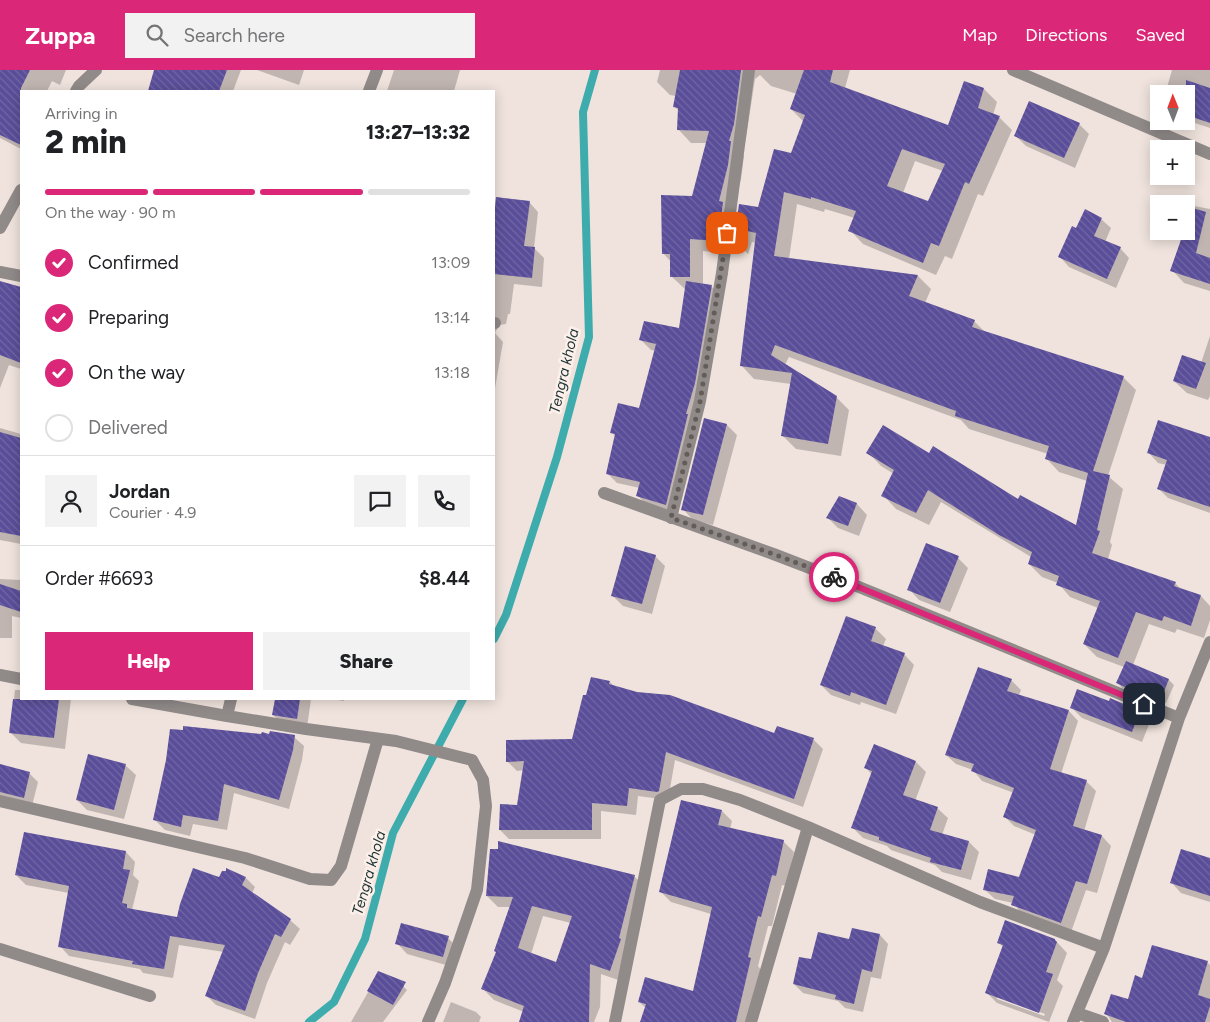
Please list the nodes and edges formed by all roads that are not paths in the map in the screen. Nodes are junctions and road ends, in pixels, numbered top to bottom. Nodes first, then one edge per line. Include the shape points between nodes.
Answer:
1 (96, 70) edge
2 (376, 70) edge
3 (750, 70) edge
4 (1013, 70) edge
5 (77, 90) edge
6 (369, 90) edge
7 (1210, 154) edge
8 (20, 192) edge
9 (0, 228) edge
10 (0, 272) edge
11 (20, 276) edge
12 (604, 493) dead end
13 (671, 518) junction
14 (1210, 642) edge
15 (0, 676) edge
16 (20, 679) edge
17 (138, 700) edge
18 (231, 700) edge
19 (227, 716) junction
20 (1179, 718) junction
21 (378, 738) junction
22 (0, 801) edge
23 (808, 827) junction
24 (1104, 948) junction
25 (0, 950) edge
26 (150, 996) dead end
27 (1075, 1018) edge
28 (428, 1022) edge
29 (615, 1022) edge
30 (750, 1022) edge
31 (1103, 1022) edge

1 - 5 street
2 - 6 street
3 - 13 street via 722,273 700,402
4 - 7 street
8 - 9 street
10 - 11 street
12 - 13 street
13 - 20 street via 859,587
14 - 20 street
15 - 16 street
17 - 19 street
18 - 19 street
19 - 21 street
20 - 24 street
21 - 22 street via 341,866 331,880 310,879 245,858
21 - 28 street via 472,760 483,780 486,806 477,890
23 - 24 street via 980,902
23 - 29 street via 703,789 681,788 660,800
23 - 30 street
24 - 27 street
25 - 26 street
27 - 31 street

